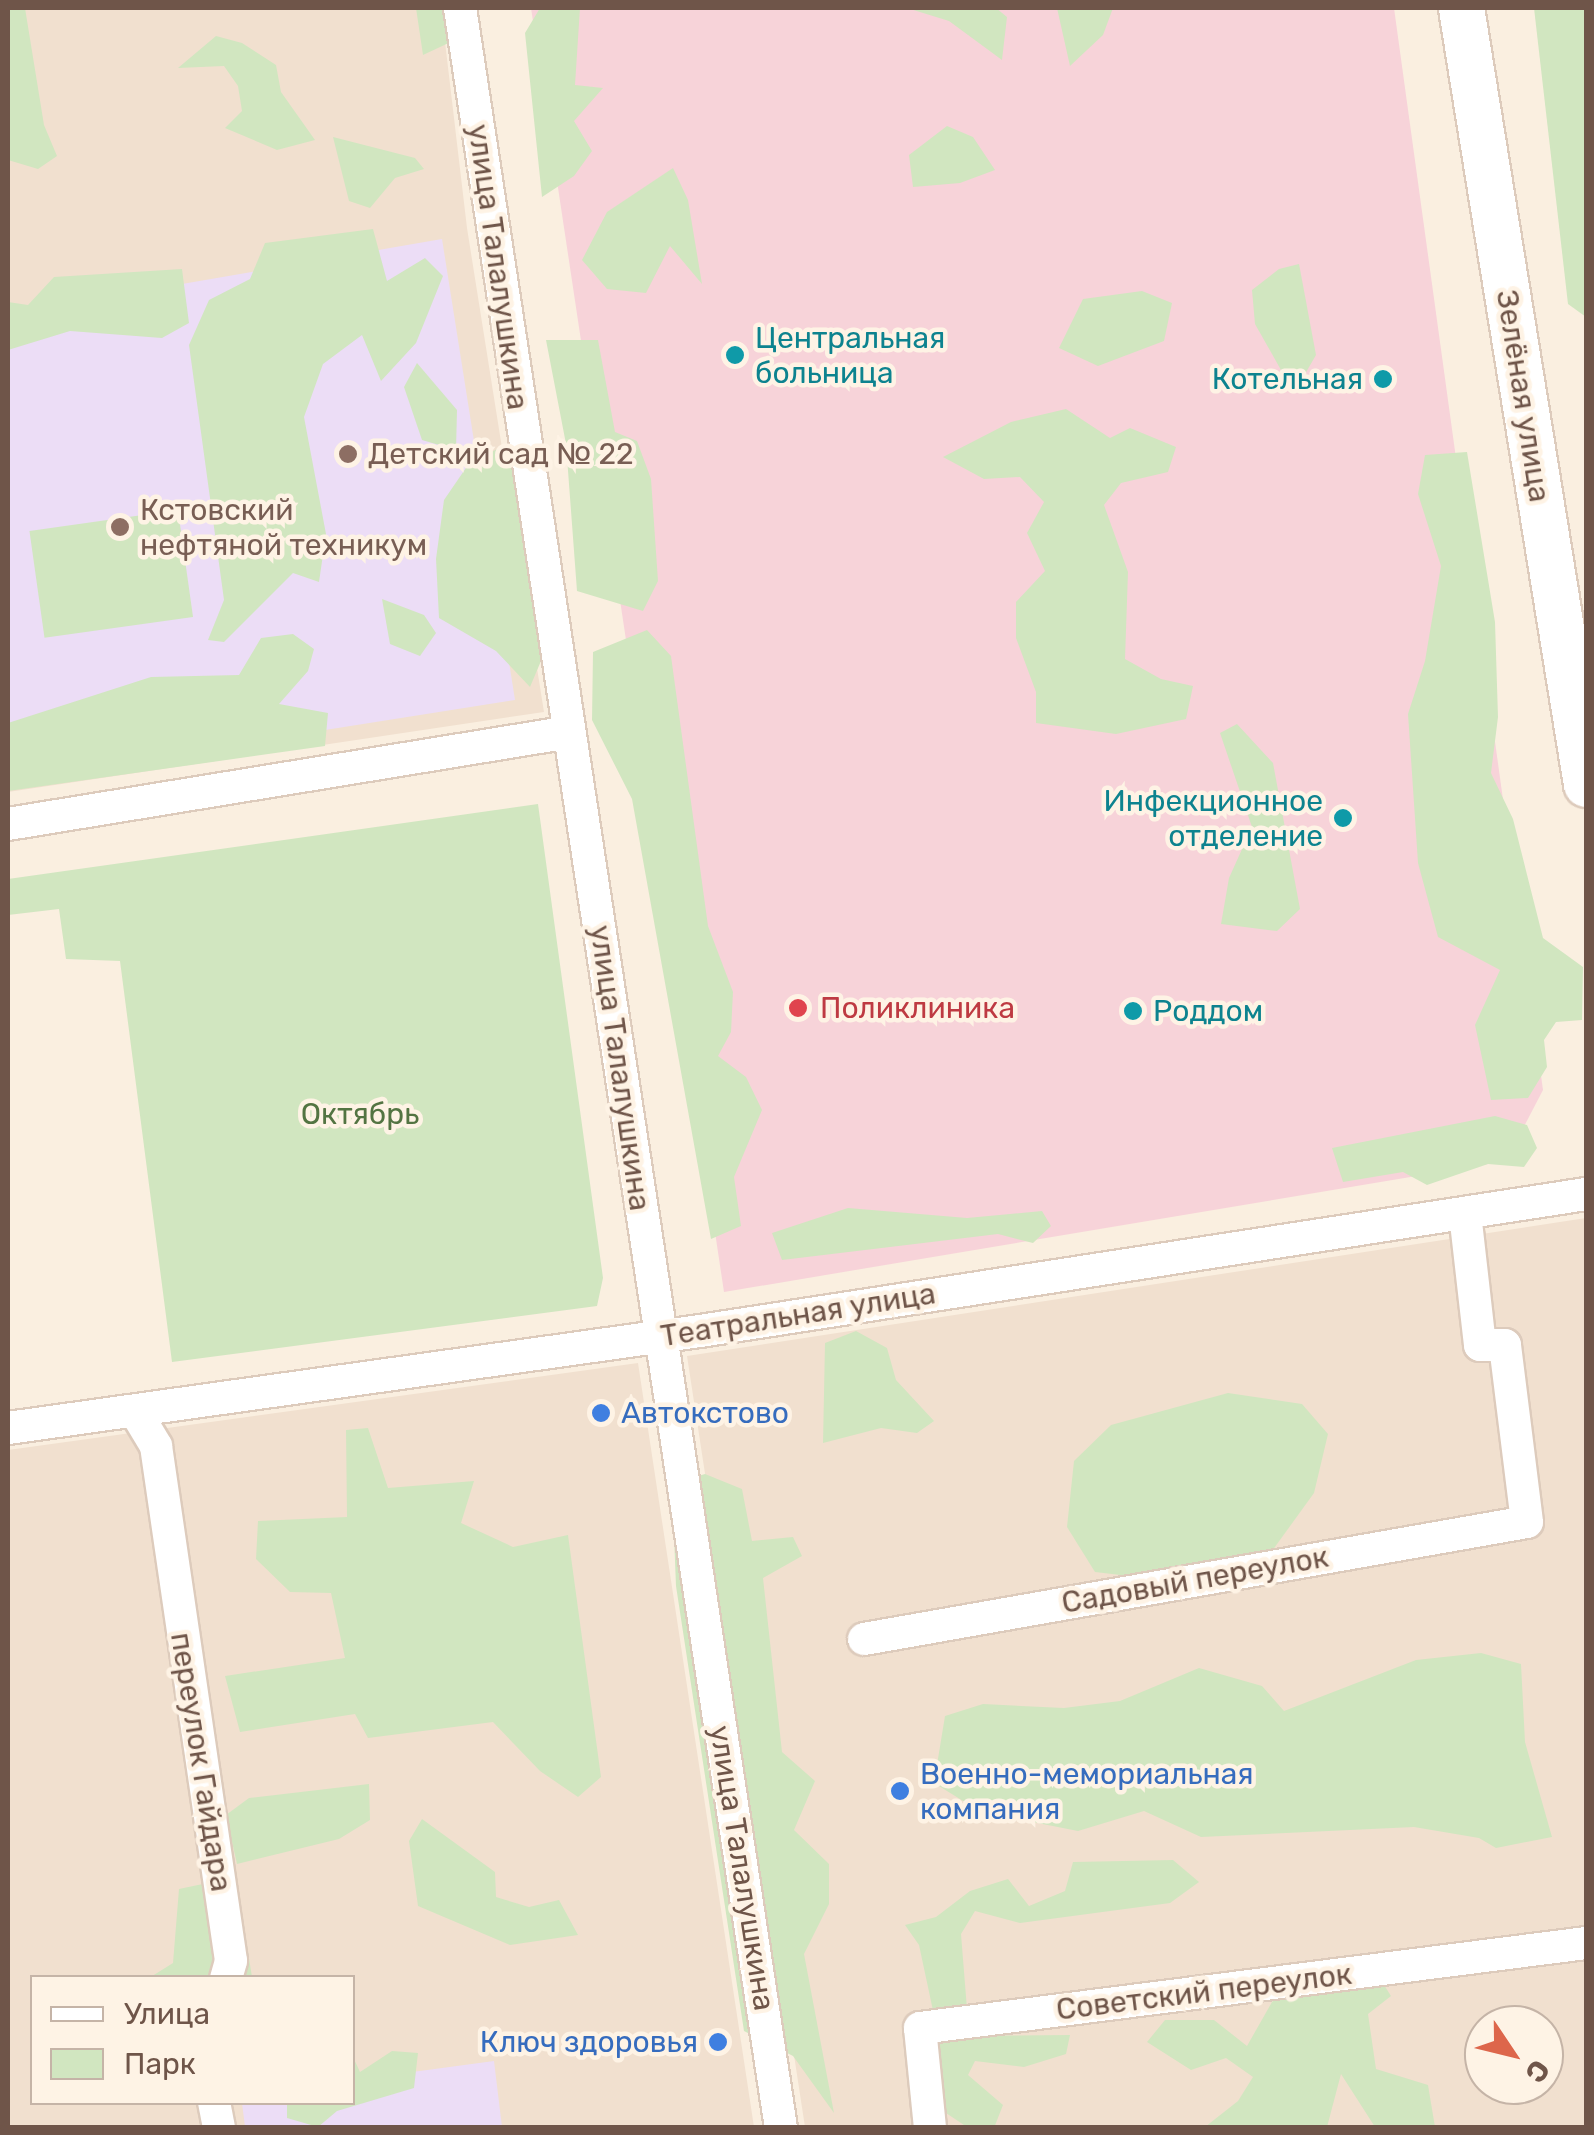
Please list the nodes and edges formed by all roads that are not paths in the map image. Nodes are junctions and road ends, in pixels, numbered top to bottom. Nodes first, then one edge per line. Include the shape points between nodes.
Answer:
1 (460, 8) edge
2 (1460, 8) edge
3 (570, 732) junction
4 (1586, 784) edge
5 (8, 824) edge
6 (1586, 1194) edge
7 (1465, 1214) junction
8 (659, 1336) junction
9 (135, 1411) junction
10 (8, 1428) edge
11 (864, 1640) dead end
12 (1586, 1943) edge
13 (227, 1975) edge
14 (781, 2128) edge
15 (930, 2128) edge

1 - 3 street, улица Талалушкина
2 - 4 main road, Зелёная улица
3 - 5 street
3 - 8 street, улица Талалушкина
6 - 7 street, Театральная улица
7 - 8 street, Театральная улица
7 - 11 street, Садовый переулок via 1480,1345 1505,1345 1527,1522
8 - 9 street, Театральная улица
8 - 14 street, улица Талалушкина
9 - 10 street, Театральная улица
9 - 13 street, переулок Гайдара via 156,1446 231,1961
12 - 15 street, Советский переулок via 920,2028

